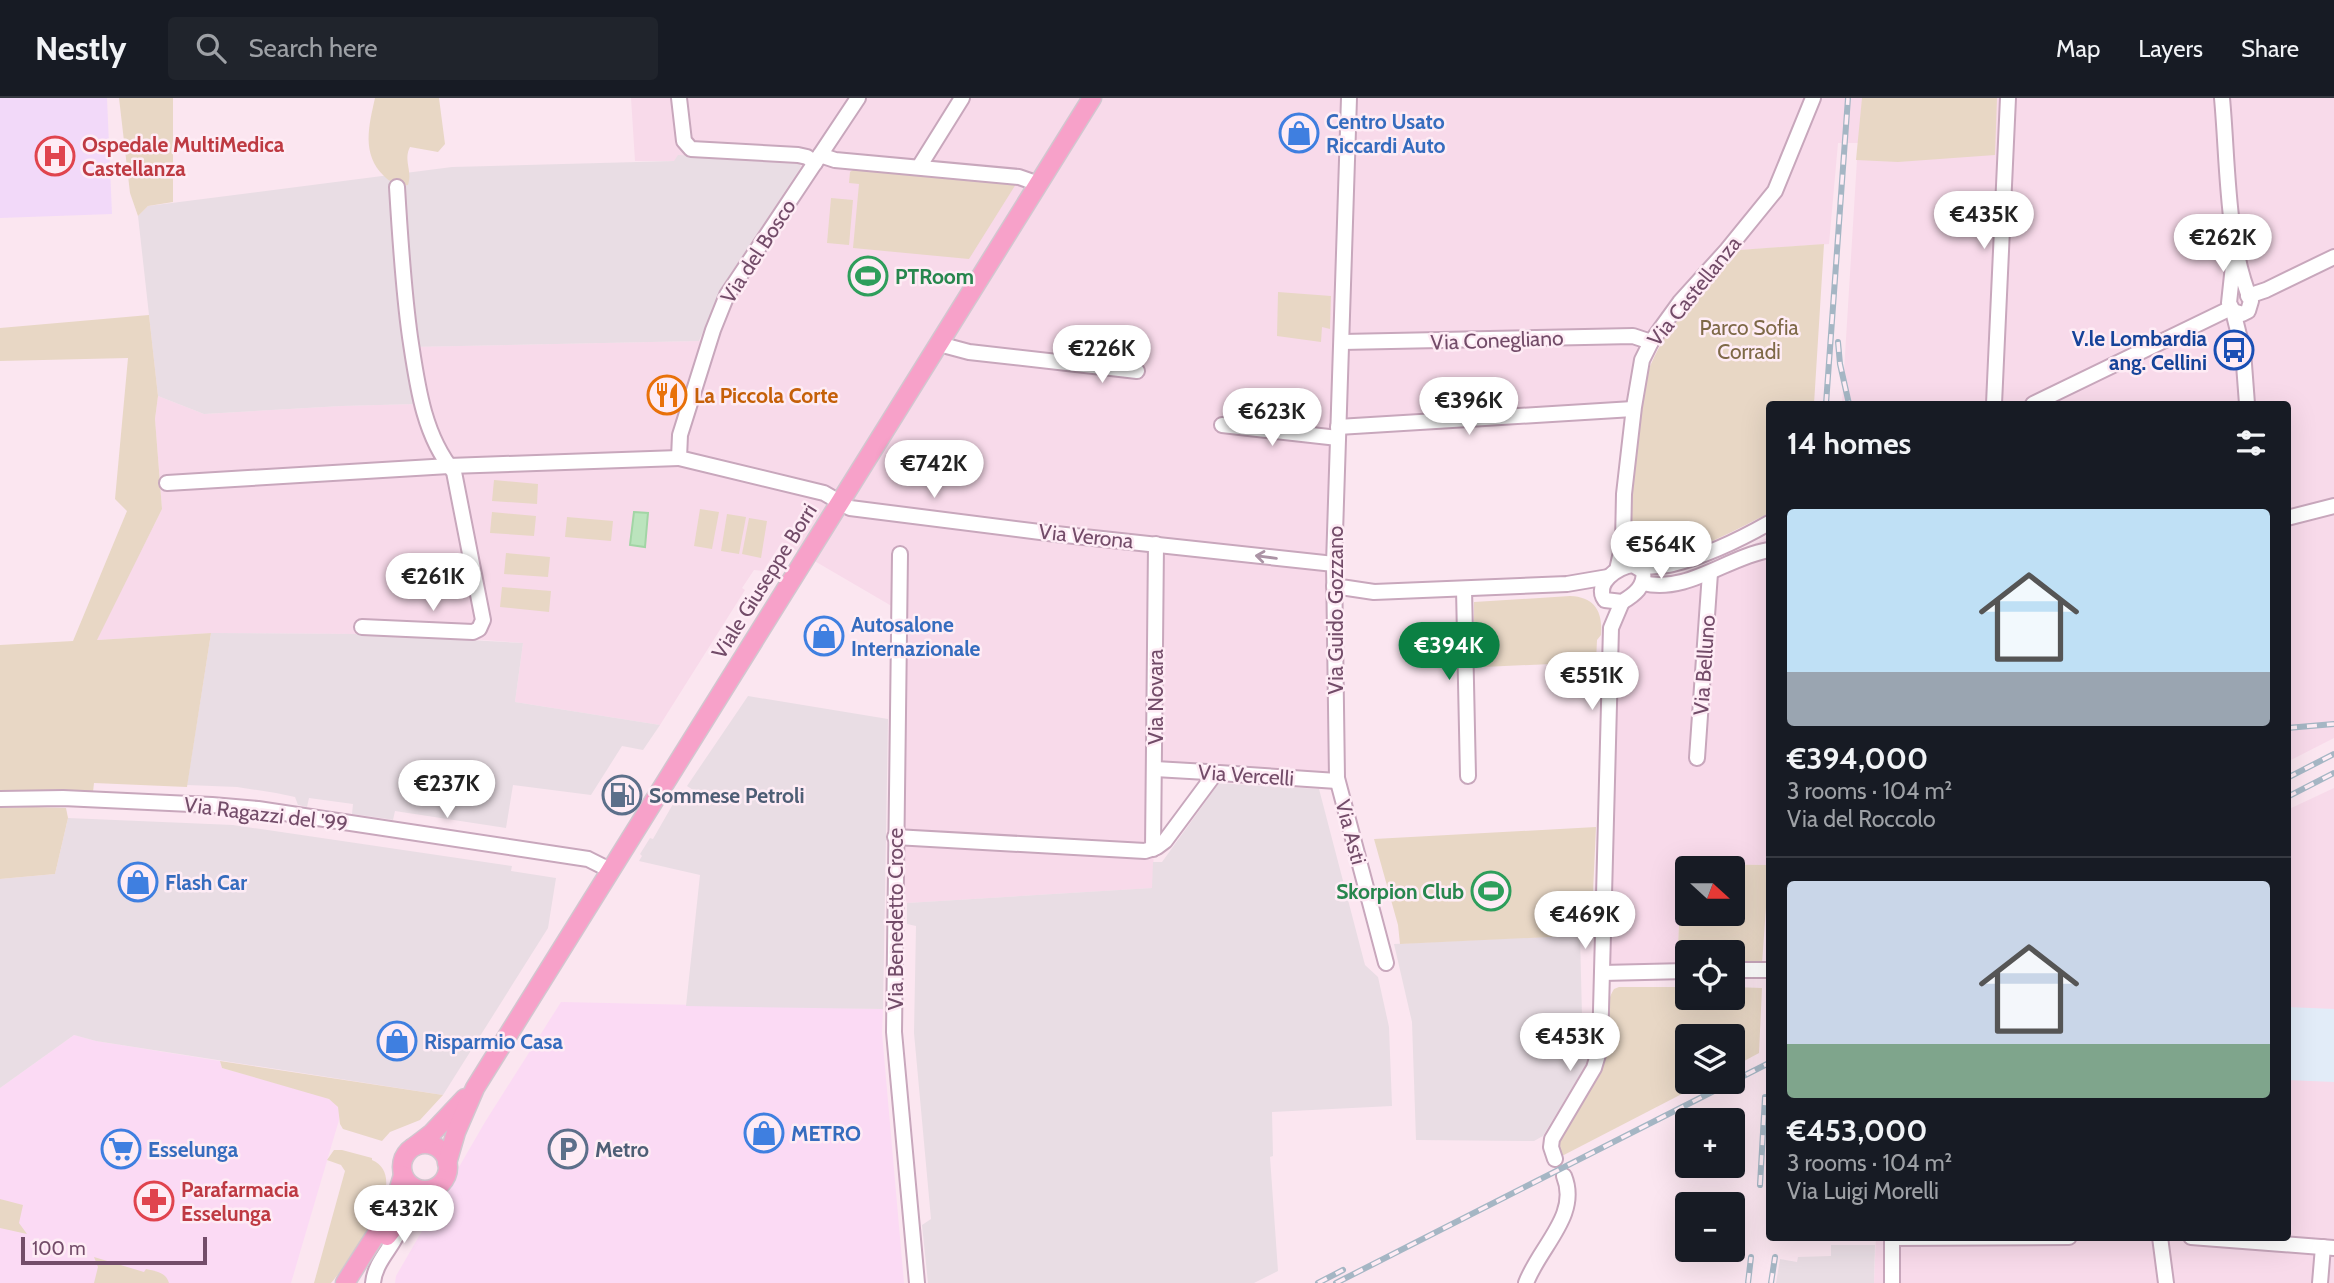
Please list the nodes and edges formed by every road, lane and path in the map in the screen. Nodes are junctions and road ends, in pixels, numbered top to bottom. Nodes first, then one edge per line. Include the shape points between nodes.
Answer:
1 (679, 98) edge
2 (858, 98) edge
3 (961, 98) edge
4 (1092, 98) edge
5 (1349, 98) edge
6 (1813, 98) edge
7 (2008, 98) edge
8 (2222, 98) edge
9 (817, 159) junction
10 (919, 167) junction
11 (1039, 184) junction
12 (397, 187) dead end
13 (2334, 257) edge
14 (2240, 303) junction
15 (1342, 342) junction
16 (1651, 342) junction
17 (939, 344) junction
18 (1137, 371) dead end
19 (1993, 401) edge
20 (2039, 401) edge
21 (2247, 401) edge
22 (1633, 409) junction
23 (1222, 425) dead end
24 (1338, 433) junction
25 (679, 457) junction
26 (449, 466) junction
27 (167, 483) dead end
28 (839, 503) junction
29 (2334, 506) edge
30 (2291, 518) edge
31 (1763, 527) edge
32 (1623, 543) junction
33 (1156, 544) junction
34 (1766, 551) edge
35 (900, 554) dead end
36 (1334, 564) junction
37 (1613, 573) junction
38 (1710, 573) junction
39 (1640, 574) junction
40 (1567, 584) junction
41 (1334, 586) junction
42 (1464, 589) junction
43 (1603, 598) junction
44 (1622, 602) junction
45 (362, 627) dead end
46 (1611, 628) junction
47 (1697, 758) dead end
48 (1155, 769) junction
49 (1214, 775) junction
50 (1468, 776) dead end
51 (1337, 781) junction
52 (0, 799) edge
53 (895, 837) junction
54 (1153, 849) junction
55 (610, 870) junction
56 (1386, 963) dead end
57 (1745, 970) edge
58 (1765, 970) edge
59 (1675, 971) edge
60 (1602, 973) junction
61 (475, 1088) junction
62 (415, 1146) junction
63 (1555, 1159) dead end
64 (447, 1163) junction
65 (403, 1175) junction
66 (1564, 1176) dead end
67 (433, 1189) junction
68 (403, 1216) junction
69 (1892, 1241) edge
70 (2161, 1241) edge
71 (2241, 1241) edge
72 (2329, 1248) edge
73 (345, 1283) edge
74 (356, 1283) edge
75 (373, 1283) edge
76 (916, 1283) edge
77 (1526, 1283) edge
78 (1892, 1283) edge
79 (2166, 1283) edge
80 (2320, 1283) edge

1 - 9 street via 684,141 691,149
2 - 9 street, Via del Bosco
3 - 10 street
4 - 11 main road, Viale Giuseppe Borri
5 - 15 street, Via Guido Gozzano
6 - 16 street, Via Castellanza via 1775,191
7 - 19 street
8 - 14 street
9 - 10 street
9 - 25 street, Via del Bosco via 724,300 680,435
10 - 11 street via 1016,177
11 - 17 main road, Viale Giuseppe Borri
12 - 26 street via 402,276 419,397
13 - 14 street
14 - 20 street
14 - 21 street
15 - 16 street, Via Conegliano via 1633,336
15 - 24 street, Via Guido Gozzano
16 - 22 street, Via Castellanza via 1640,365
17 - 18 street via 969,352
17 - 28 main road, Viale Giuseppe Borri
22 - 24 street
22 - 32 street, Via Castellanza via 1623,494
23 - 24 street
24 - 36 street, Via Guido Gozzano
25 - 26 street
25 - 28 street via 824,493
26 - 27 street
26 - 45 street via 454,472 483,612 481,627 473,632
28 - 33 street, Via Verona via 854,509
28 - 55 main road, Viale Giuseppe Borri
29 - 30 street
31 - 39 street via 1702,555
32 - 37 street, Via Castellanza
32 - 39 street, Via Castellanza
36 -> 33 street, Via Verona
33 - 48 street, Via Novara
34 - 38 street
35 - 53 street, Via Benedetto Croce
36 - 41 street, Via Guido Gozzano
37 - 39 street
37 - 40 street
37 - 43 street, Via Castellanza
38 - 39 street via 1662,586
38 - 47 street, Via Belluno
39 - 44 street via 1634,594
40 - 42 street
40 - 43 street
41 - 42 street via 1374,592
41 - 51 street, Via Guido Gozzano
42 - 50 street
43 - 44 street
43 - 46 street
44 - 46 street
46 - 60 street
48 - 49 street, Via Vercelli
48 - 54 street, Via Novara
49 - 51 street, Via Vercelli
49 - 54 street via 1167,838
51 - 56 street, Via Asti
52 - 55 street, Via Ragazzi del '99 via 258,809 588,859
53 - 54 street
53 - 76 street, Via Benedetto Croce via 894,1041
55 - 61 main road, Viale Giuseppe Borri
57 - 58 street
59 - 60 street
60 - 63 street via 1598,1060 1552,1139
61 - 62 main road, Viale Giuseppe Borri
61 - 64 main road, Viale Giuseppe Borri
62 - 64 main road via 433,1146
62 - 65 main road, Viale Giuseppe Borri via 402,1162
64 - 67 main road, Viale Giuseppe Borri via 445,1178
65 - 67 main road via 413,1187
65 - 73 main road, Viale Giuseppe Borri via 393,1208
66 - 77 street via 1569,1193 1566,1211
67 - 68 main road, Viale Giuseppe Borri
68 - 74 main road, Viale Giuseppe Borri
68 - 75 street
69 - 78 street
70 - 79 street
71 - 72 street
72 - 80 street

